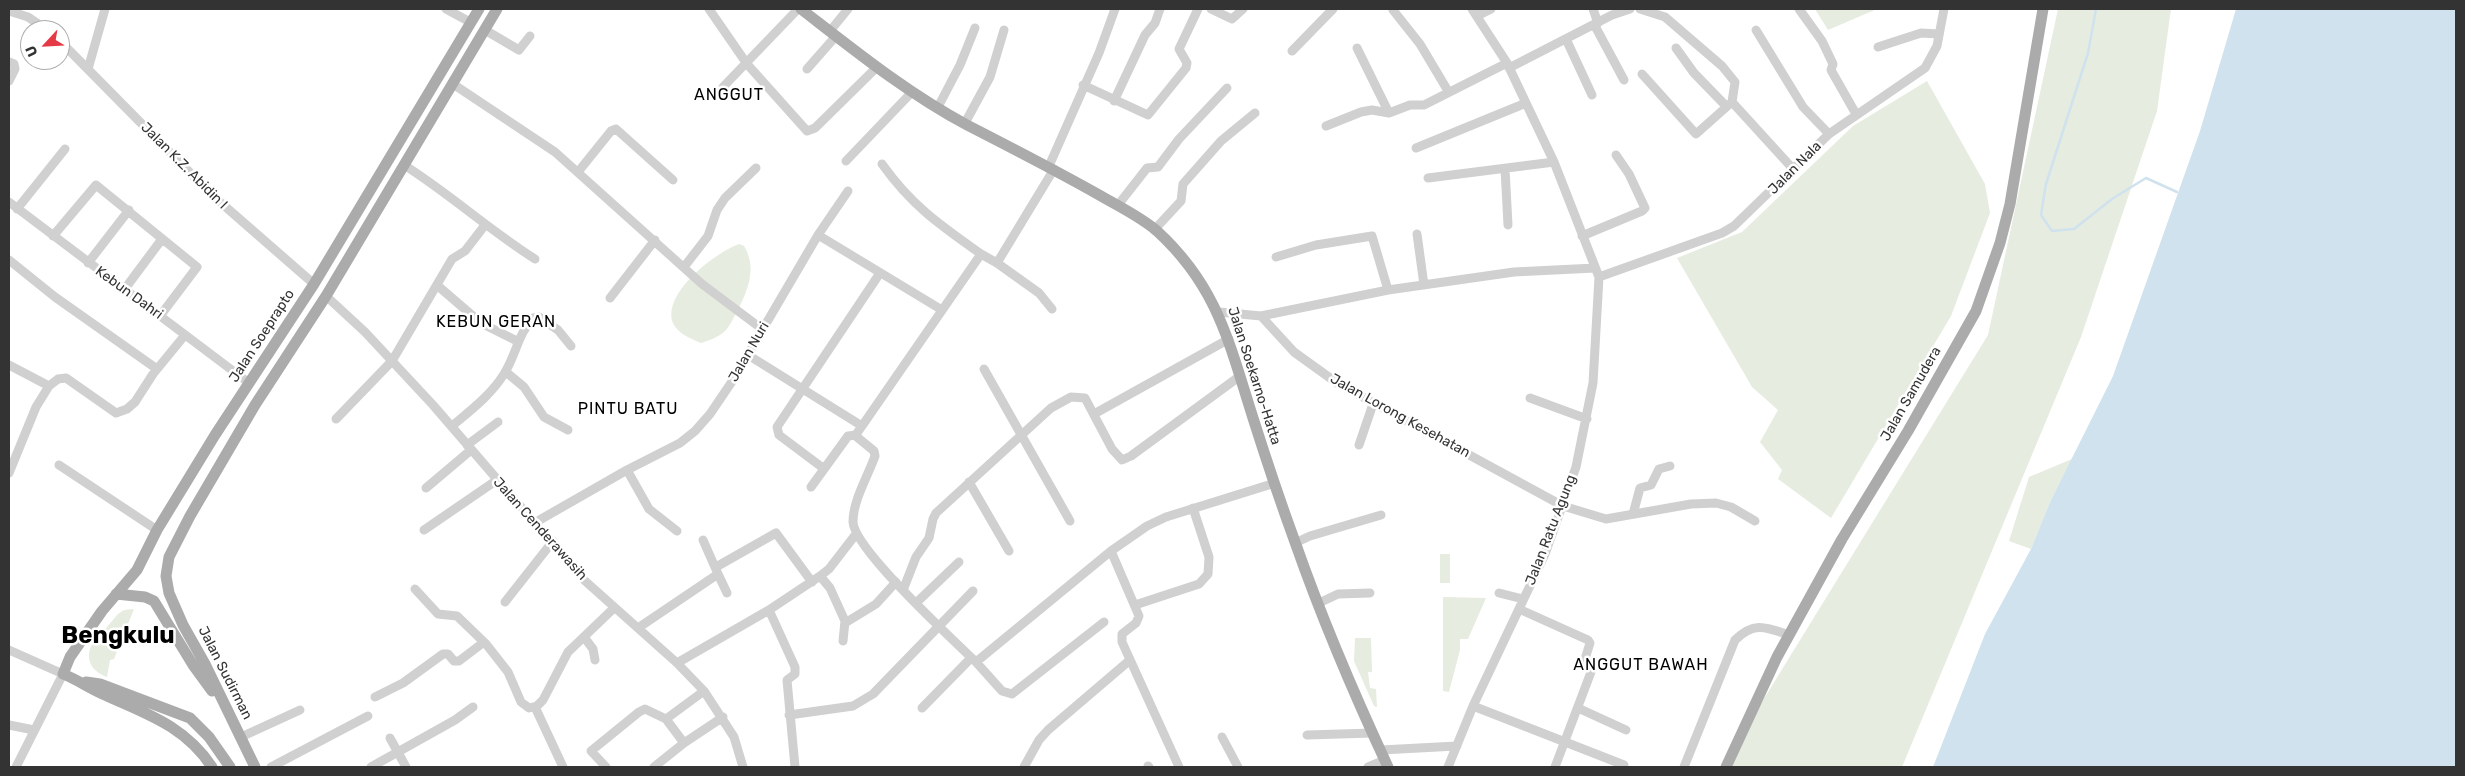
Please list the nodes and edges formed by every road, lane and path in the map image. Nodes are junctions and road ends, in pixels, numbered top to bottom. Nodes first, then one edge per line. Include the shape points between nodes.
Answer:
1 (105, 9) edge
2 (446, 9) edge
3 (479, 9) edge
4 (497, 9) edge
5 (709, 9) edge
6 (800, 9) edge
7 (848, 9) edge
8 (1115, 9) edge
9 (1160, 9) edge
10 (1198, 9) edge
11 (1211, 9) edge
12 (1243, 9) edge
13 (1333, 9) edge
14 (1491, 9) edge
15 (1593, 9) edge
16 (1630, 9) edge
17 (1640, 9) edge
18 (1799, 9) edge
19 (1944, 9) edge
20 (2042, 9) edge
21 (1393, 10) edge
22 (9, 11) edge
23 (1474, 13) edge
24 (1667, 13) edge
25 (32, 20) edge
26 (470, 22) junction
27 (1597, 25) junction
28 (975, 28) dead end
29 (485, 30) junction
30 (1004, 30) dead end
31 (1756, 30) dead end
32 (833, 33) junction
33 (1940, 34) junction
34 (530, 36) dead end
35 (1566, 39) junction
36 (1878, 47) dead end
37 (1357, 48) dead end
38 (1676, 48) dead end
39 (70, 51) edge
40 (1292, 51) dead end
41 (9, 62) edge
42 (747, 64) junction
43 (1508, 65) junction
44 (877, 67) junction
45 (88, 69) junction
46 (807, 69) dead end
47 (1642, 74) dead end
48 (1624, 80) dead end
49 (9, 81) edge
50 (453, 84) junction
51 (1083, 85) junction
52 (723, 87) dead end
53 (1227, 88) dead end
54 (1448, 91) junction
55 (912, 92) junction
56 (1592, 95) dead end
57 (1114, 101) junction
58 (1526, 103) junction
59 (1729, 104) junction
60 (938, 107) junction
61 (1255, 113) dead end
62 (1389, 113) junction
63 (1856, 114) junction
64 (964, 123) junction
65 (1326, 126) dead end
66 (1829, 134) junction
67 (1416, 148) dead end
68 (65, 149) dead end
69 (1616, 156) dead end
70 (846, 160) dead end
71 (1554, 162) junction
72 (882, 164) dead end
73 (404, 165) junction
74 (756, 168) dead end
75 (1051, 168) junction
76 (1505, 170) junction
77 (1794, 170) junction
78 (578, 172) junction
79 (1428, 178) dead end
80 (673, 180) dead end
81 (848, 191) dead end
82 (9, 202) edge
83 (1118, 205) junction
84 (17, 209) junction
85 (129, 210) junction
86 (485, 225) junction
87 (1508, 225) dead end
88 (1155, 229) junction
89 (1417, 234) dead end
90 (818, 235) junction
91 (53, 236) junction
92 (1582, 236) junction
93 (162, 239) junction
94 (655, 240) junction
95 (981, 254) junction
96 (1276, 256) dead end
97 (535, 259) dead end
98 (9, 260) edge
99 (88, 263) junction
100 (997, 263) junction
101 (684, 267) junction
102 (1595, 268) junction
103 (880, 273) junction
104 (1599, 277) junction
105 (314, 284) junction
106 (1424, 285) junction
107 (438, 286) junction
108 (124, 290) junction
109 (1388, 290) junction
110 (326, 296) junction
111 (610, 298) dead end
112 (1052, 308) dead end
113 (942, 310) junction
114 (1219, 312) junction
115 (160, 316) junction
116 (1261, 316) junction
117 (762, 329) junction
118 (185, 335) junction
119 (1229, 339) junction
120 (517, 341) junction
121 (571, 346) dead end
122 (748, 355) junction
123 (392, 361) junction
124 (9, 364) edge
125 (157, 369) junction
126 (984, 369) dead end
127 (506, 372) junction
128 (1240, 376) junction
129 (249, 384) junction
130 (49, 386) junction
131 (804, 388) junction
132 (1530, 398) dead end
133 (1373, 404) junction
134 (1094, 414) junction
135 (336, 419) dead end
136 (1587, 419) junction
137 (498, 422) dead end
138 (452, 426) junction
139 (862, 426) junction
140 (568, 430) dead end
141 (857, 435) junction
142 (1022, 435) junction
143 (1358, 445) dead end
144 (469, 448) junction
145 (59, 465) dead end
146 (1670, 466) dead end
147 (823, 468) junction
148 (627, 470) junction
149 (9, 473) edge
150 (497, 480) junction
151 (969, 482) junction
152 (1275, 483) junction
153 (811, 487) dead end
154 (426, 488) dead end
155 (1563, 506) junction
156 (1193, 508) junction
157 (1633, 514) junction
158 (1381, 515) dead end
159 (1070, 521) dead end
160 (1755, 521) dead end
161 (536, 522) junction
162 (157, 530) junction
163 (424, 530) dead end
164 (677, 531) dead end
165 (856, 534) junction
166 (703, 540) dead end
167 (553, 541) junction
168 (1295, 543) junction
169 (1009, 551) dead end
170 (1111, 551) junction
171 (959, 562) dead end
172 (717, 571) junction
173 (820, 576) junction
174 (812, 582) junction
175 (896, 582) junction
176 (415, 589) dead end
177 (903, 590) junction
178 (973, 591) dead end
179 (726, 593) dead end
180 (1370, 593) dead end
181 (1499, 593) dead end
182 (116, 594) junction
183 (1523, 599) junction
184 (505, 602) dead end
185 (916, 603) junction
186 (1319, 603) junction
187 (1136, 605) junction
188 (614, 608) junction
189 (1519, 609) junction
190 (769, 610) junction
191 (845, 622) junction
192 (1104, 622) dead end
193 (940, 626) junction
194 (638, 628) junction
195 (1789, 636) junction
196 (584, 637) junction
197 (484, 642) junction
198 (843, 642) dead end
199 (9, 650) edge
200 (594, 660) dead end
201 (973, 660) junction
202 (1130, 660) junction
203 (677, 663) junction
204 (64, 674) junction
205 (82, 681) junction
206 (704, 690) junction
207 (375, 697) dead end
208 (225, 705) junction
209 (1473, 706) junction
210 (473, 707) dead end
211 (535, 707) junction
212 (922, 708) dead end
213 (1578, 708) junction
214 (300, 710) dead end
215 (789, 715) junction
216 (368, 716) dead end
217 (186, 717) junction
218 (723, 717) junction
219 (666, 719) junction
220 (9, 725) edge
221 (34, 730) junction
222 (179, 730) junction
223 (1626, 730) dead end
224 (1373, 733) junction
225 (1308, 735) dead end
226 (241, 737) junction
227 (1222, 737) dead end
228 (390, 738) dead end
229 (684, 742) junction
230 (1563, 742) junction
231 (1457, 746) junction
232 (397, 753) junction
233 (1385, 759) edge
234 (1624, 765) dead end
235 (16, 767) edge
236 (212, 767) edge
237 (230, 767) edge
238 (255, 767) edge
239 (271, 767) edge
240 (371, 767) edge
241 (406, 767) edge
242 (563, 767) edge
243 (606, 767) edge
244 (654, 767) edge
245 (744, 767) edge
246 (795, 767) edge
247 (1024, 767) edge
248 (1179, 767) edge
249 (1238, 767) edge
250 (1368, 767) edge
251 (1448, 767) edge
252 (1555, 767) edge
253 (1684, 767) edge
254 (1726, 767) edge

1 - 45 street
2 - 26 street
3 - 26 main road, Jalan Soeprapto
4 - 29 main road
5 - 42 street
6 - 32 main road, Jalan Soekarno-Hatta
6 - 42 street
7 - 32 street
8 - 51 street
9 - 57 street
10 - 57 street via 1179,49 1187,63 1186,68 1150,114 1146,116
11 - 12 street via 1232,20
13 - 40 street
14 - 23 street
15 - 27 street
16 - 27 street
17 - 24 street
18 - 63 street via 1822,41 1833,64 1830,70
19 - 33 street, Jalan Nala
20 - 195 main road, Jalan Samudera via 2010,204 1976,311
21 - 54 street via 1420,44
22 - 25 street
23 - 43 street
24 - 59 street via 1733,78 1736,86
26 - 105 main road, Jalan Soeprapto
27 - 35 street
27 - 48 street
28 - 60 street
29 - 34 street via 519,50
29 - 50 main road
30 - 64 street via 990,77
31 - 66 street via 1803,107
32 - 44 main road, Jalan Soekarno-Hatta
32 - 46 street
33 - 36 street via 1921,33
33 - 63 street, Jalan Nala via 1934,56 1925,68
35 - 43 street
35 - 56 street
37 - 62 street
38 - 59 street via 1694,72
39 - 45 street, Jalan K.Z. Abidin I
41 - 49 street via 15,68
42 - 44 street via 810,132
42 - 52 street
43 - 54 street
43 - 58 street
44 - 55 main road, Jalan Soekarno-Hatta
45 - 105 street, Jalan K.Z. Abidin I via 212,195
47 - 59 street via 1696,134
50 - 73 main road
50 - 78 street via 527,132
51 - 57 street
51 - 75 street
53 - 83 street via 1179,139 1158,167 1147,168
54 - 62 street via 1424,105 1410,105
55 - 60 main road, Jalan Soekarno-Hatta
55 - 70 street
58 - 67 street
58 - 71 street
59 - 77 street
60 - 64 main road, Jalan Soekarno-Hatta
61 - 88 street via 1221,141 1183,184 1181,201
62 - 65 street via 1361,112
63 - 66 street, Jalan Nala
64 - 75 main road, Jalan Soekarno-Hatta
66 - 77 street, Jalan Nala
68 - 84 street
69 - 92 street via 1629,174 1645,208
71 - 76 street
71 - 92 street
72 - 95 street via 907,197 925,214
73 - 86 street via 433,183
73 - 110 main road
74 - 101 street via 720,204 708,236
75 - 83 main road, Jalan Soekarno-Hatta
75 - 100 street
76 - 79 street
76 - 87 street
77 - 104 street, Jalan Nala via 1743,220 1728,230
78 - 80 street via 616,129
78 - 94 street
81 - 90 street, Jalan Nuri
82 - 84 street, Kebun Dahri
83 - 88 main road, Jalan Soekarno-Hatta
84 - 91 street, Kebun Dahri
85 - 91 street via 96,185
85 - 93 street
85 - 99 street
86 - 97 street
86 - 107 street via 465,251 452,259
88 - 114 main road, Jalan Soekarno-Hatta via 1190,269
89 - 106 street
90 - 103 street
90 - 117 street, Jalan Nuri
91 - 99 street, Kebun Dahri
92 - 102 street
93 - 108 street
93 - 115 street via 197,267
94 - 101 street
94 - 111 street
95 - 100 street
95 - 113 street
96 - 109 street via 1333,241 1372,236
98 - 125 street via 55,297
99 - 108 street, Kebun Dahri
100 - 112 street via 1039,293
101 - 117 street via 715,295
102 - 104 street
102 - 106 street via 1514,272
103 - 113 street
103 - 131 street
104 - 136 street, Jalan Ratu Agung
105 - 129 main road, Jalan Soeprapto
106 - 109 street
107 - 120 street via 482,323
107 - 123 street
108 - 115 street, Kebun Dahri
109 - 116 street
110 - 123 street, Jalan Cenderawasih
110 - 208 main road, Jalan Sudirman via 255,405 176,541 167,566 169,592
113 - 139 street
114 - 116 street
114 - 119 main road, Jalan Soekarno-Hatta
115 - 118 street, Kebun Dahri
116 - 133 street, Jalan Lorong Kesehatan via 1294,352
117 - 122 street, Jalan Nuri
118 - 125 street
118 - 129 street, Kebun Dahri
119 - 128 main road, Jalan Soekarno-Hatta
119 - 134 street
120 - 121 street via 530,320 538,316 558,330
120 - 127 street
122 - 131 street
122 - 148 street, Jalan Nuri via 710,414 695,431 674,446
123 - 135 street
123 - 138 street, Jalan Cenderawasih
124 - 130 street
125 - 130 street via 134,402 116,413 66,378 58,379
126 - 142 street
127 - 138 street via 492,391
127 - 140 street via 524,387 544,418
128 - 134 street via 1126,459 1114,454
128 - 152 main road, Jalan Soekarno-Hatta
129 - 162 main road, Jalan Soeprapto
130 - 149 street via 36,407
131 - 139 street
131 - 147 street via 777,427 777,432
132 - 136 street
133 - 143 street
133 - 155 street, Jalan Lorong Kesehatan
134 - 142 street via 1085,398 1071,397 1051,408
136 - 155 street, Jalan Ratu Agung
137 - 144 street
138 - 144 street, Jalan Cenderawasih
139 - 141 street
141 - 147 street via 848,436
141 - 165 street via 875,456 854,514
142 - 151 street
142 - 159 street
144 - 150 street, Jalan Cenderawasih
144 - 154 street
145 - 162 street
146 - 157 street via 1659,468 1651,485 1640,488
147 - 153 street
148 - 161 street, Jalan Nuri
148 - 164 street via 649,509
150 - 161 street, Jalan Cenderawasih
150 - 163 street
151 - 169 street
151 - 177 street via 936,512 929,538 916,557
152 - 156 street
152 - 168 main road, Jalan Soekarno-Hatta
155 - 157 street, Jalan Lorong Kesehatan via 1606,519
155 - 183 street, Jalan Ratu Agung
156 - 170 street via 1158,520
156 - 187 street via 1209,557 1208,574 1199,584
157 - 160 street, Jalan Lorong Kesehatan via 1716,503 1731,507
158 - 168 street
161 - 167 street, Jalan Cenderawasih
162 - 182 main road, Jalan Soeprapto via 137,570
165 - 173 street
165 - 175 street
166 - 172 street
167 - 184 street
167 - 188 street, Jalan Cenderawasih via 584,580
168 - 186 main road, Jalan Soekarno-Hatta
170 - 187 street
170 - 201 street
171 - 185 street
172 - 174 street via 777,533
172 - 179 street
172 - 194 street
173 - 174 street
173 - 191 street via 834,594
174 - 190 street
175 - 177 street
175 - 191 street via 876,604
176 - 197 street via 438,614 458,616
177 - 185 street
178 - 193 street
180 - 186 street via 1338,594
181 - 183 street
182 - 204 main road, Jalan Soeprapto via 76,648
182 - 208 main road via 154,601 193,665
183 - 189 street, Jalan Ratu Agung
185 - 193 street
186 - 224 main road, Jalan Soekarno-Hatta
187 - 202 street via 1139,619 1121,636
188 - 194 street, Jalan Cenderawasih
188 - 196 street
189 - 209 street, Jalan Ratu Agung
189 - 213 street via 1589,642 1585,659 1591,672
190 - 203 street
190 - 215 street via 795,667 795,674 787,680
191 - 198 street
192 - 201 street via 1012,694 1002,691
193 - 201 street
193 - 215 street via 862,703
194 - 203 street, Jalan Cenderawasih
195 - 253 street via 1766,627 1756,627 1743,632 1735,640
195 - 254 main road, Jalan Samudera
196 - 200 street via 593,649
196 - 211 street via 568,652 543,700
197 - 207 street via 459,661 443,654 403,683
197 - 211 street via 508,672 523,705
199 - 204 street
201 - 212 street
202 - 247 street via 1048,730
202 - 248 street
203 - 206 street, Jalan Cenderawasih
204 - 205 main road
204 - 221 street
205 - 217 main road via 100,684
205 - 222 main road
206 - 218 street, Jalan Cenderawasih
206 - 219 street
208 - 226 main road, Jalan Sudirman
209 - 230 street
209 - 231 street, Jalan Ratu Agung
210 - 232 street
211 - 242 street
213 - 223 street
213 - 230 street
214 - 226 street
215 - 246 street
216 - 239 street
217 - 222 main road
217 - 237 main road via 209,738
218 - 229 street
218 - 245 street, Jalan Cenderawasih
219 - 229 street
219 - 243 street via 645,709 639,712 591,751
220 - 221 street
221 - 235 street
222 - 236 main road
224 - 225 street
224 - 233 main road, Jalan Soekarno-Hatta
226 - 238 main road, Jalan Sudirman
227 - 249 street
228 - 232 street
229 - 244 street
230 - 234 street
230 - 252 street
231 - 233 street
231 - 251 street, Jalan Ratu Agung
232 - 240 street
232 - 241 street
233 - 250 street

